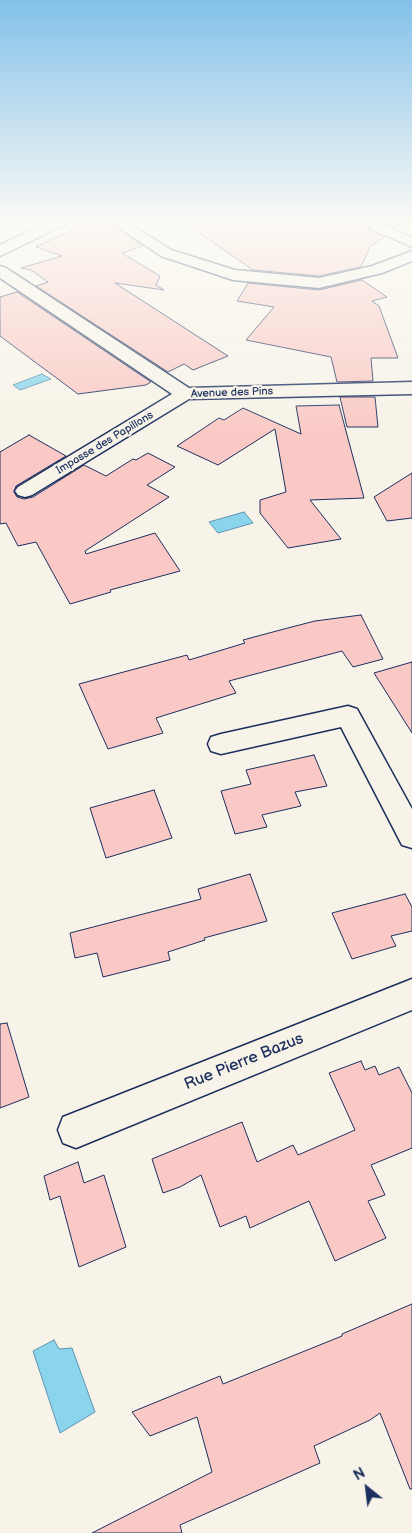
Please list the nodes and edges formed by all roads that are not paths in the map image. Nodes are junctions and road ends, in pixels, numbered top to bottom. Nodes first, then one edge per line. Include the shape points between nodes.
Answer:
1 (32, 293) edge
2 (412, 388) edge
3 (185, 394) junction
4 (25, 491) dead end
5 (221, 744) dead end
6 (412, 836) edge
7 (412, 994) edge
8 (76, 1130) dead end

1 - 3 street, Avenue des Pins
2 - 3 street, Avenue des Pins
3 - 4 street, Impasse des Papillons
5 - 6 street via 348,716
7 - 8 street, Rue Pierre Bazus

